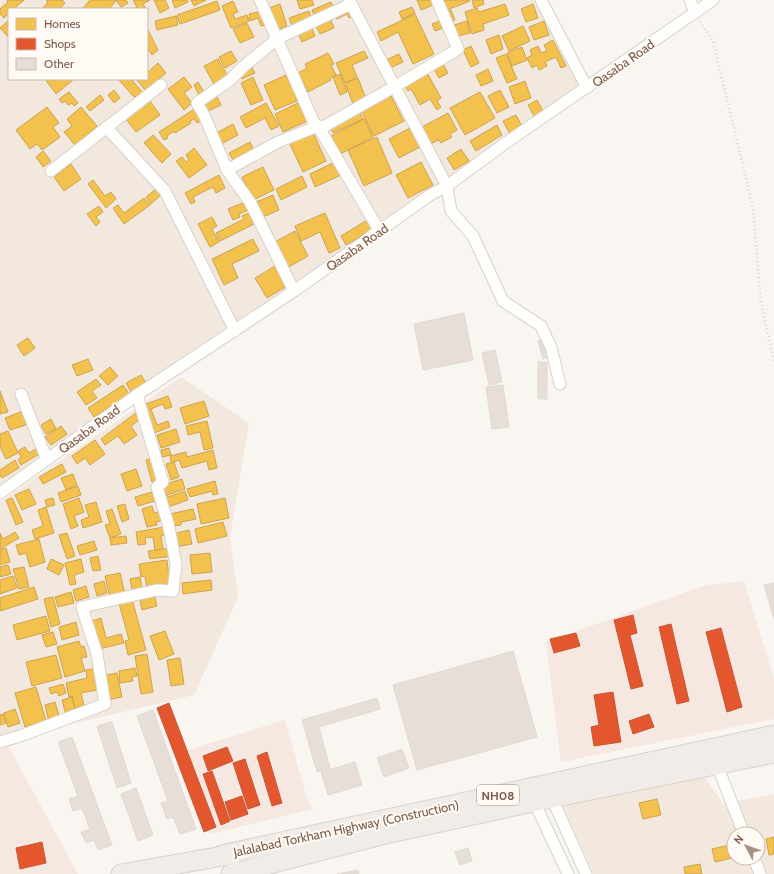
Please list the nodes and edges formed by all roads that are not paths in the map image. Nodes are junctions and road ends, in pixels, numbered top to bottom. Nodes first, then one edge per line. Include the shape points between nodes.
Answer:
1 (260, 0) edge
2 (437, 0) edge
3 (541, 0) edge
4 (690, 0) edge
5 (713, 0) edge
6 (350, 2) edge
7 (695, 13) junction
8 (278, 38) junction
9 (161, 85) dead end
10 (394, 87) junction
11 (587, 88) junction
12 (318, 126) junction
13 (106, 127) junction
14 (227, 170) junction
15 (51, 171) dead end
16 (447, 186) junction
17 (379, 230) junction
18 (294, 291) junction
19 (235, 331) junction
20 (560, 384) dead end
21 (21, 394) dead end
22 (137, 395) junction
23 (46, 460) junction
24 (0, 493) edge
25 (774, 736) edge
26 (0, 742) edge
27 (774, 753) edge
28 (717, 765) junction
29 (540, 793) junction
30 (741, 826) edge
31 (381, 835) junction
32 (569, 838) junction
33 (554, 845) junction
34 (222, 855) junction
35 (121, 874) edge
36 (231, 874) edge
37 (568, 874) edge
38 (586, 874) edge

1 - 8 street
2 - 10 street via 458,50
3 - 11 street
4 - 7 street
5 - 7 street, Qasaba Road
6 - 8 street
6 - 10 street
7 - 11 street, Qasaba Road
8 - 12 street via 314,123
8 - 14 street via 230,80 197,103
9 - 13 street
10 - 12 street via 323,127
10 - 16 street
11 - 16 street, Qasaba Road
12 - 14 street via 278,142
12 - 17 street
13 - 15 street
13 - 19 street via 165,191
14 - 18 street via 250,202
16 - 17 street, Qasaba Road
16 - 20 street via 451,211 473,236 503,301 541,326 551,347
17 - 18 street, Qasaba Road
18 - 19 street, Qasaba Road
19 - 22 street, Qasaba Road
21 - 23 street
22 - 23 street, Qasaba Road
22 - 26 street via 163,482 157,488 168,523 176,564 176,591 157,590 82,607 97,654 105,704
23 - 24 street, Qasaba Road
25 - 29 highway, Jalalabad Torkham Highway (Construction) / NH08
27 - 28 highway, NH08
28 - 29 highway, NH08
28 - 30 street
29 - 31 highway, NH08
29 - 32 street
29 - 33 street
29 - 34 highway, Jalalabad Torkham Highway (Construction) / NH08
31 - 34 highway, NH08
31 - 36 highway, NH08
32 - 33 street
32 - 38 street
33 - 37 street
34 - 35 highway, NH08

